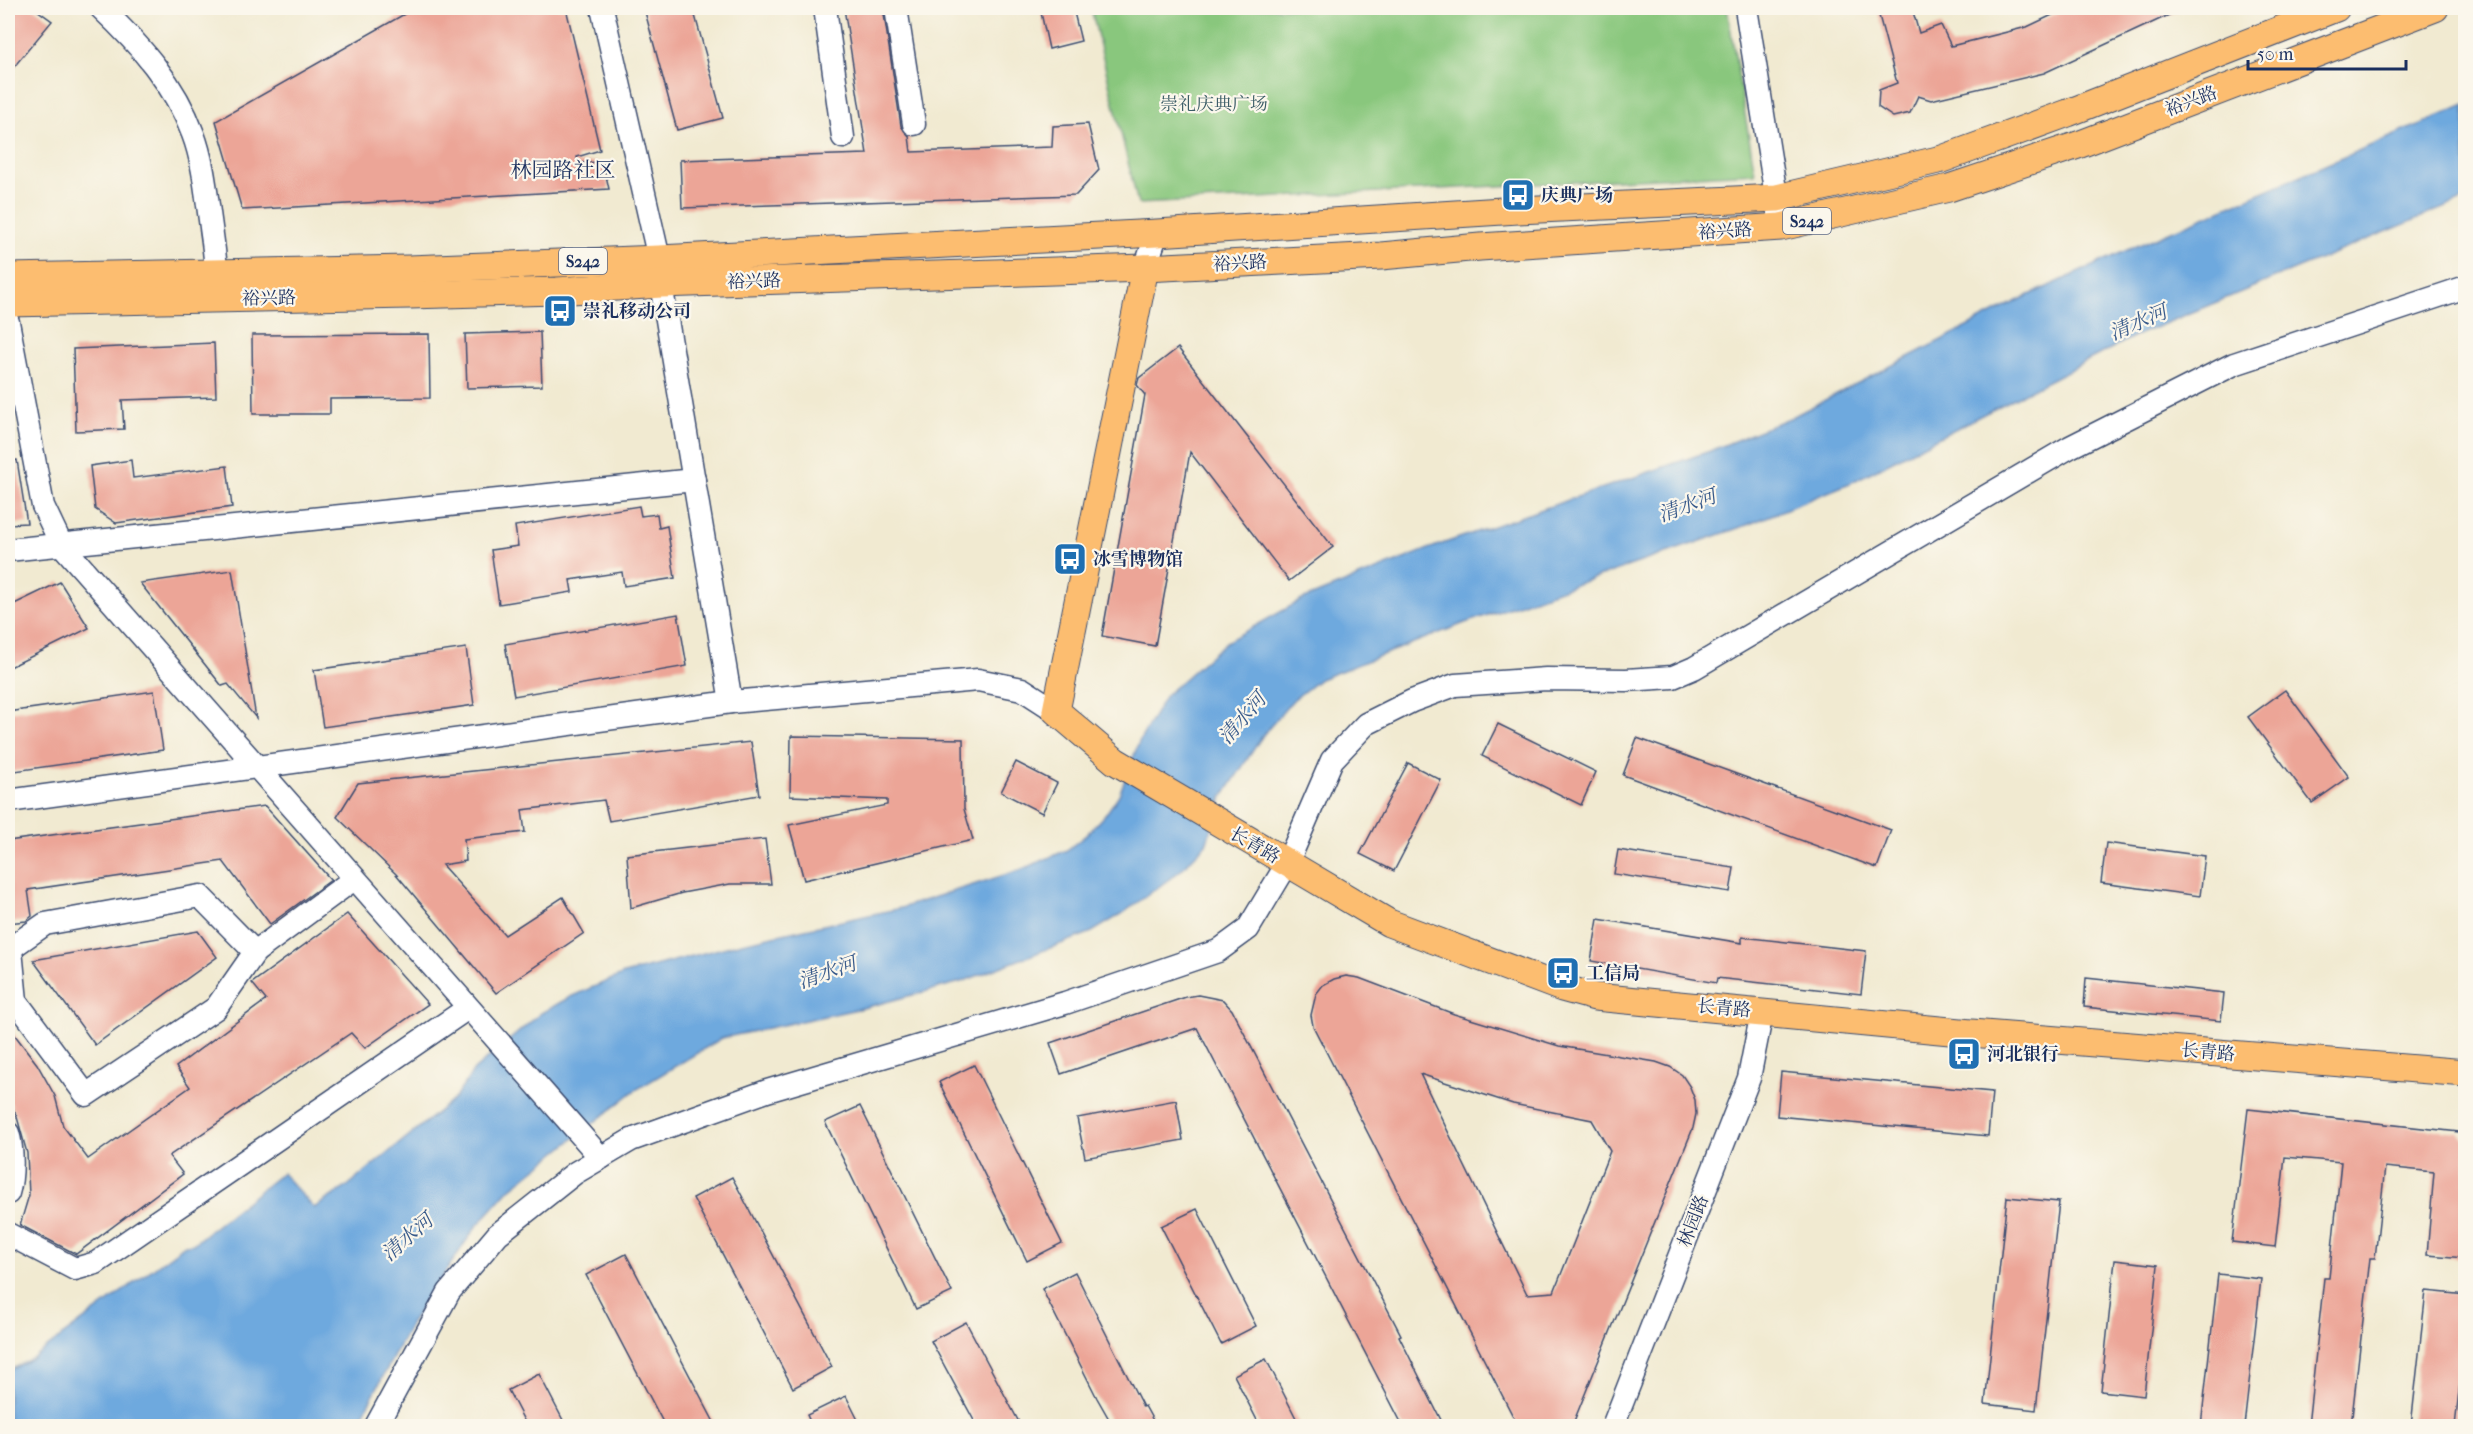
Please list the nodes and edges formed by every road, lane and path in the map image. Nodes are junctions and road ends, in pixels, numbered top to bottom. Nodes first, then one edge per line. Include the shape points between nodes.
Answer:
1 (101, 8) edge
2 (602, 8) edge
3 (825, 8) edge
4 (896, 8) edge
5 (1746, 8) edge
6 (2336, 8) edge
7 (2435, 8) edge
8 (914, 124) dead end
9 (843, 136) dead end
10 (1778, 198) junction
11 (1781, 227) junction
12 (1157, 233) junction
13 (1145, 268) junction
14 (217, 272) junction
15 (660, 272) junction
16 (8, 277) edge
17 (2466, 288) edge
18 (217, 299) junction
19 (8, 303) edge
20 (8, 322) edge
21 (694, 480) junction
22 (61, 544) junction
23 (8, 550) edge
24 (731, 702) junction
25 (1056, 711) junction
26 (255, 767) junction
27 (8, 801) edge
28 (1287, 864) junction
29 (354, 879) junction
30 (9, 950) edge
31 (255, 952) junction
32 (468, 1008) junction
33 (1762, 1012) junction
34 (2466, 1073) edge
35 (8, 1133) edge
36 (601, 1158) junction
37 (8, 1193) edge
38 (8, 1234) edge
39 (376, 1426) edge
40 (1613, 1426) edge

1 - 14 street via 151,59 177,98 194,135
2 - 15 street
3 - 9 street
4 - 8 street
5 - 10 street
6 - 10 main road, 裕兴路 / S242 via 1942,159
7 - 11 main road, 裕兴路 / S242 via 2078,145 1949,188
10 - 11 street
10 - 12 main road, 裕兴路 / S242
11 - 13 main road, 裕兴路 / S242 via 1381,256
12 - 13 street
12 - 15 main road, 裕兴路 / S242
13 - 15 main road, 裕兴路 / S242
13 - 25 main road
14 - 15 main road, 裕兴路 / S242 via 409,268
14 - 16 main road, 裕兴路 / S242
14 - 18 street
15 - 18 main road, 裕兴路 / S242 via 557,291
15 - 21 street
17 - 28 street via 2234,364 2070,447 1695,668 1673,677 1455,685 1412,701 1366,724 1332,760
18 - 19 main road, 裕兴路 / S242
20 - 22 street via 43,506
21 - 22 street
21 - 24 street
22 - 23 street
22 - 26 street
24 - 25 street via 978,680 1022,689
24 - 26 street
25 - 28 main road, 长青路 via 1115,761
26 - 27 street
26 - 29 street
28 - 33 main road, 长青路 via 1389,923 1562,988 1595,997
28 - 36 street via 1248,929 1218,951 1065,1003 767,1091 631,1140
29 - 31 street
29 - 32 street
30 - 31 street via 45,924 200,896
30 - 31 street via 16,1001 86,1095 216,1008
32 - 36 street
32 - 38 street via 96,1263 75,1269
33 - 34 main road, 长青路
33 - 40 street, 林园路 via 1749,1078
35 - 37 street
36 - 39 street via 575,1173 498,1234 449,1292

